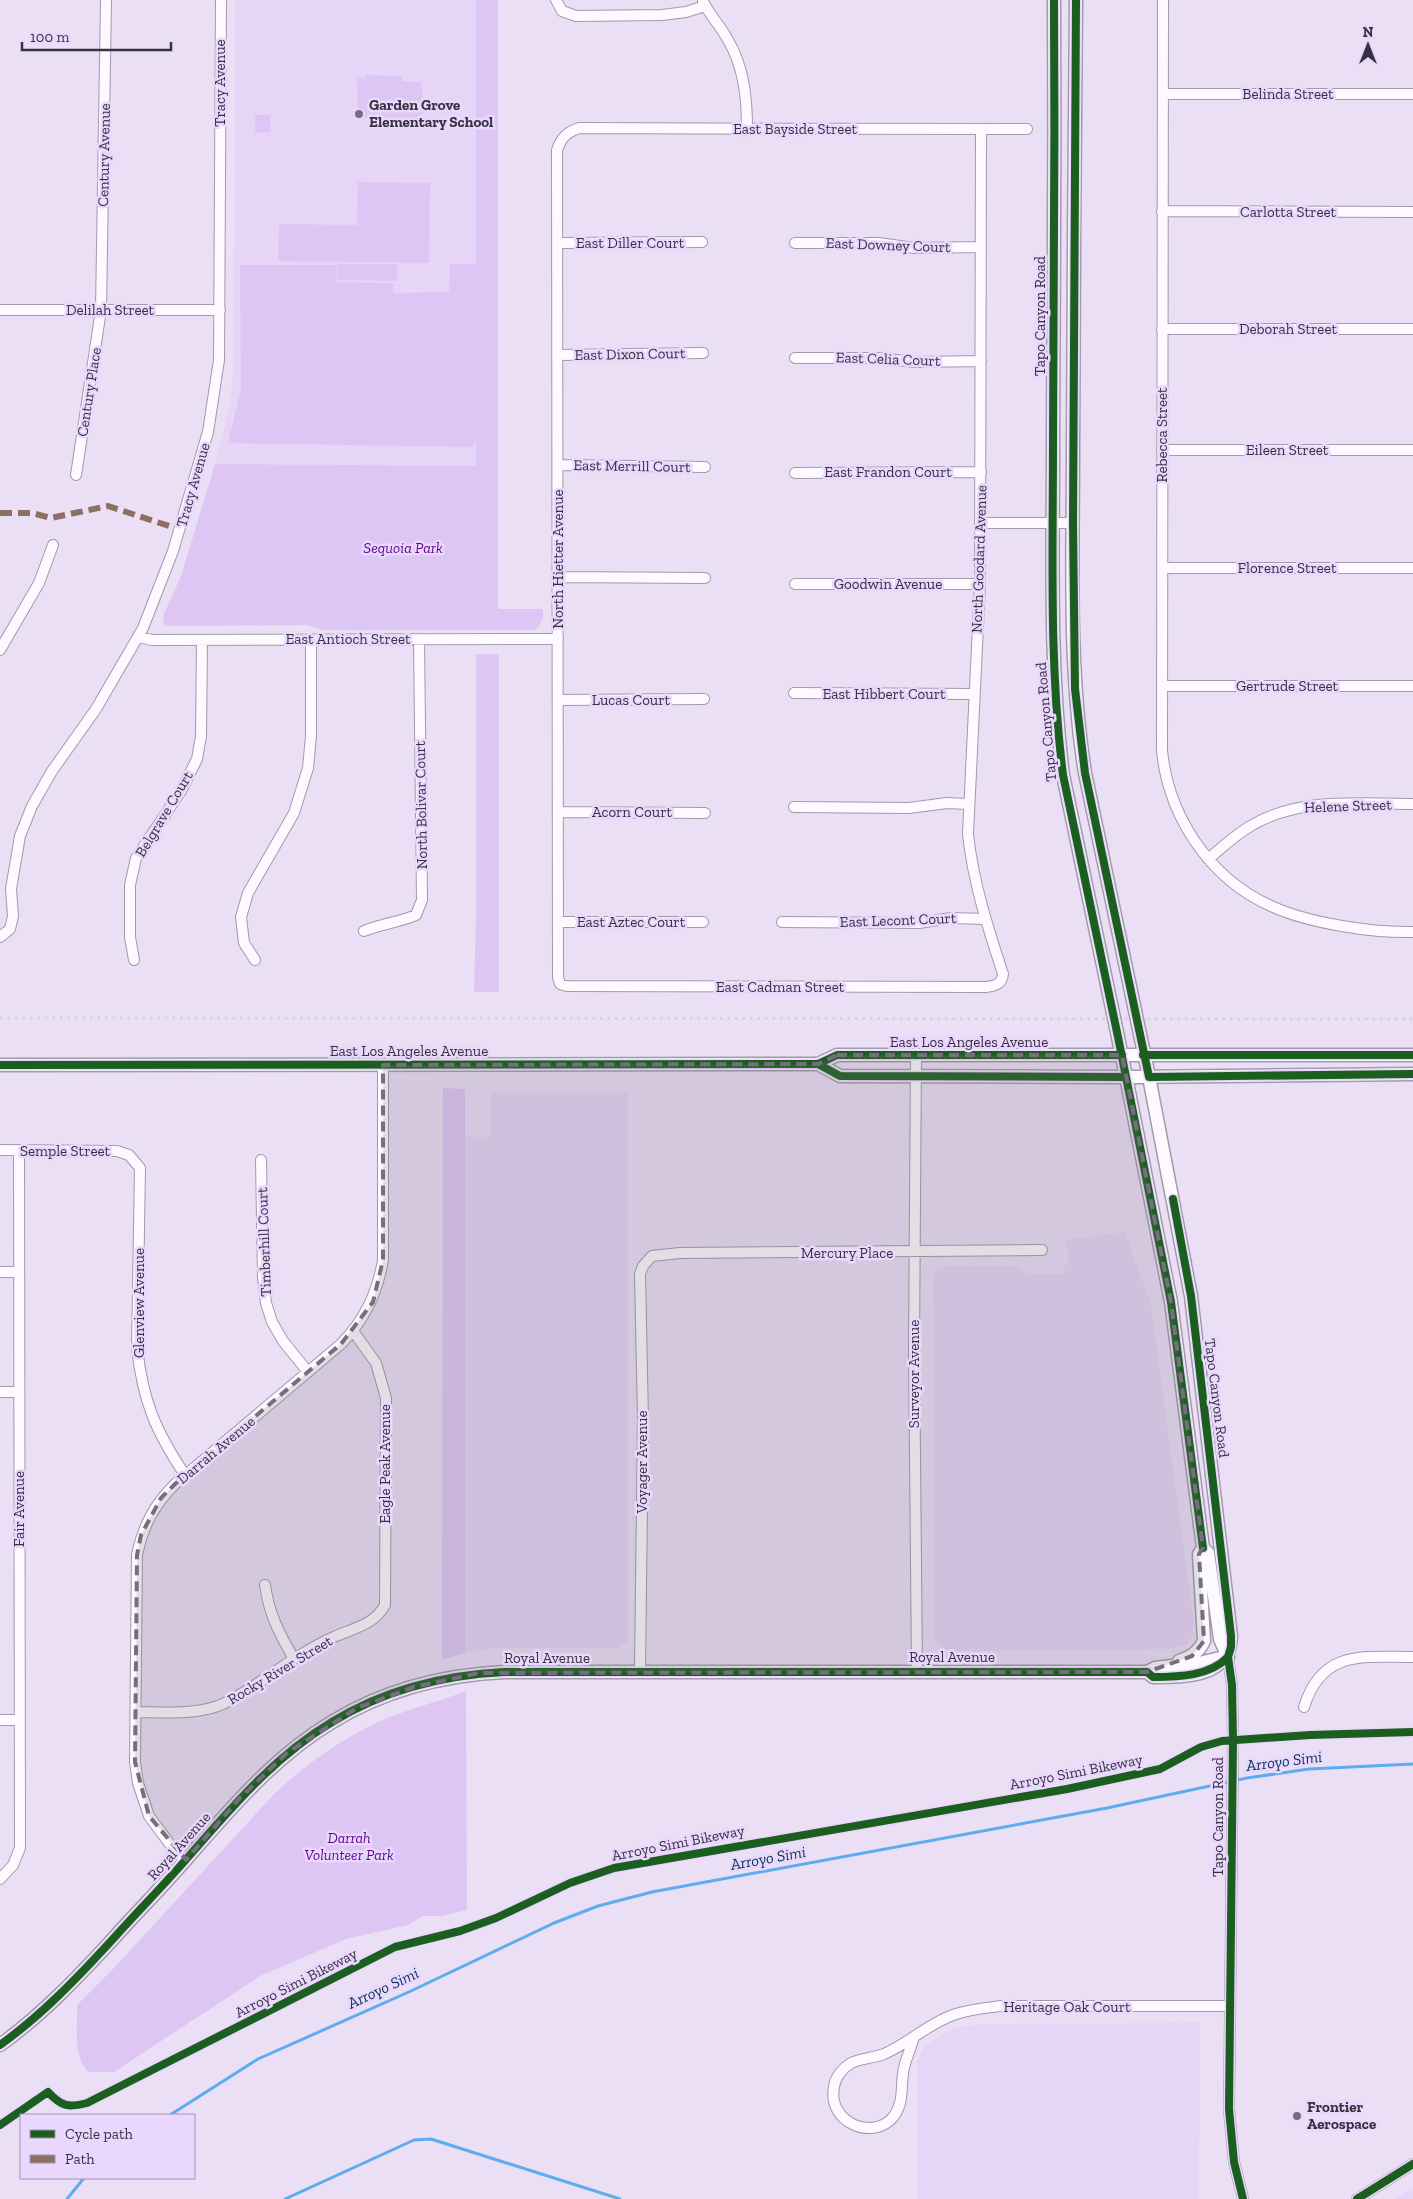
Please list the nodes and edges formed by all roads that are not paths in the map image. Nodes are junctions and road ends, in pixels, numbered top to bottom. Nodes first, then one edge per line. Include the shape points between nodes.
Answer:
1 (106, 0) edge
2 (220, 0) edge
3 (556, 0) edge
4 (1054, 0) edge
5 (1076, 0) edge
6 (1163, 0) edge
7 (704, 3) edge
8 (1163, 94) junction
9 (1413, 94) edge
10 (747, 129) junction
11 (981, 129) junction
12 (1027, 129) dead end
13 (564, 136) joint
14 (1162, 211) junction
15 (1413, 212) edge
16 (702, 242) dead end
17 (558, 243) junction
18 (795, 244) dead end
19 (980, 247) junction
20 (0, 310) edge
21 (101, 310) junction
22 (220, 310) junction
23 (1162, 329) junction
24 (1413, 330) edge
25 (703, 353) dead end
26 (558, 354) junction
27 (795, 358) dead end
28 (980, 361) junction
29 (1162, 450) junction
30 (1413, 450) edge
31 (559, 465) junction
32 (705, 467) dead end
33 (981, 472) junction
34 (795, 473) dead end
35 (76, 474) dead end
36 (1053, 523) junction
37 (1073, 523) junction
38 (981, 524) junction
39 (53, 545) dead end
40 (1162, 568) junction
41 (1413, 568) edge
42 (558, 577) junction
43 (705, 578) dead end
44 (795, 584) dead end
45 (980, 584) junction
46 (138, 637) junction
47 (312, 639) junction
48 (419, 639) junction
49 (558, 639) junction
50 (202, 640) junction
51 (0, 650) edge
52 (1162, 686) junction
53 (1413, 686) edge
54 (794, 693) dead end
55 (974, 694) junction
56 (558, 700) junction
57 (704, 700) dead end
58 (968, 804) junction
59 (1413, 804) edge
60 (794, 807) dead end
61 (558, 812) junction
62 (705, 812) dead end
63 (1208, 859) junction
64 (985, 919) junction
65 (559, 922) junction
66 (703, 922) dead end
67 (782, 922) dead end
68 (364, 930) dead end
69 (1413, 932) edge
70 (0, 937) edge
71 (134, 960) dead end
72 (255, 960) dead end
73 (1000, 983) joint
74 (560, 984) joint
75 (1413, 1054) edge
76 (916, 1055) junction
77 (1122, 1055) junction
78 (1143, 1055) junction
79 (818, 1064) junction
80 (0, 1065) edge
81 (383, 1065) junction
82 (1413, 1074) edge
83 (916, 1077) junction
84 (1126, 1077) junction
85 (1149, 1077) junction
86 (0, 1150) edge
87 (19, 1150) junction
88 (129, 1155) joint
89 (261, 1160) dead end
90 (1042, 1250) dead end
91 (914, 1253) junction
92 (652, 1256) joint
93 (0, 1272) edge
94 (19, 1272) junction
95 (354, 1331) junction
96 (308, 1372) junction
97 (0, 1392) edge
98 (19, 1392) junction
99 (184, 1475) junction
100 (1203, 1548) junction
101 (265, 1585) dead end
102 (385, 1605) joint
103 (1228, 1656) junction
104 (1413, 1657) edge
105 (294, 1658) junction
106 (1167, 1667) junction
107 (916, 1671) junction
108 (640, 1672) junction
109 (1147, 1672) junction
110 (1304, 1707) dead end
111 (136, 1712) junction
112 (0, 1720) edge
113 (19, 1720) junction
114 (186, 1860) junction
115 (0, 1879) edge
116 (1230, 2006) junction
117 (913, 2039) junction
118 (0, 2045) edge
119 (1413, 2164) edge
120 (1243, 2199) edge
121 (1357, 2199) edge

1 - 21 street, Century Avenue
2 - 22 street, Tracy Avenue
3 - 7 street via 562,11 576,16 662,15 686,12
4 - 36 main road, Tapo Canyon Road
5 - 37 main road, Tapo Canyon Road
6 - 8 street, Rebecca Street
7 - 10 street via 729,40 741,68 746,92
8 - 9 street, Belinda Street
8 - 14 street, Rebecca Street
10 - 11 street, East Bayside Street
10 - 13 street, East Bayside Street via 579,128
11 - 12 street, East Bayside Street
11 - 19 street, North Goodard Avenue
13 - 17 street, North Hietter Avenue via 557,150
14 - 15 street, Carlotta Street
14 - 23 street, Rebecca Street
16 - 17 street, East Diller Court
17 - 26 street, North Hietter Avenue
18 - 19 street, East Downey Court
19 - 28 street, North Goodard Avenue
20 - 21 street, Delilah Street
21 - 22 street, Delilah Street
21 - 35 street, Century Place
22 - 46 street, Tracy Avenue via 219,360 208,432 173,551
23 - 24 street, Deborah Street
23 - 29 street, Rebecca Street
25 - 26 street, East Dixon Court
26 - 31 street, North Hietter Avenue
27 - 28 street, East Celia Court
28 - 33 street, North Goodard Avenue
29 - 30 street, Eileen Street
29 - 40 street, Rebecca Street
31 - 32 street, East Merrill Court
31 - 42 street, North Hietter Avenue
33 - 34 street, East Frandon Court
33 - 38 street, North Goodard Avenue
36 - 37 street
36 - 38 street
36 - 77 main road, Tapo Canyon Road via 1055,690 1062,766
37 - 78 main road, Tapo Canyon Road via 1075,689 1079,739
38 - 45 street, North Goodard Avenue
39 - 51 street via 39,583
40 - 41 street, Florence Street
40 - 52 street, Rebecca Street
42 - 43 street
42 - 49 street, North Hietter Avenue
44 - 45 street, Goodwin Avenue
45 - 55 street, North Goodard Avenue
46 - 50 street, East Antioch Street
46 - 70 street, Tracy Avenue via 96,709 52,771 32,806 15,860 10,929
47 - 48 street, East Antioch Street
47 - 50 street, East Antioch Street
47 - 72 street via 311,736 306,776 294,813 248,894 241,917 244,943
48 - 49 street, East Antioch Street
48 - 68 street, North Bolivar Court via 422,900 416,915
49 - 56 street, North Hietter Avenue
50 - 71 street, Belgrave Court via 201,736 196,759 181,791 136,858 130,885 130,937
52 - 53 street, Gertrude Street
52 - 63 street, Rebecca Street via 1162,750 1167,783 1186,826
54 - 55 street, East Hibbert Court
55 - 58 street, North Goodard Avenue
56 - 57 street, Lucas Court
56 - 61 street, North Hietter Avenue
58 - 60 street via 909,808
58 - 64 street, North Goodard Avenue via 971,860
59 - 63 street, Helene Street via 1322,804 1293,808 1253,824
61 - 62 street, Acorn Court
61 - 65 street, North Hietter Avenue
63 - 69 street, Rebecca Street via 1246,892 1292,915 1364,930
64 - 67 street, East Lecont Court via 951,918 919,923
64 - 73 street, North Goodard Avenue via 1003,974
65 - 66 street, East Aztec Court
65 - 74 street, North Hietter Avenue
73 - 74 street, East Cadman Street via 986,987
75 - 78 main road, East Los Angeles Avenue
76 - 77 main road, East Los Angeles Avenue
76 - 79 main road, East Los Angeles Avenue via 837,1055
76 - 83 street, Surveyor Avenue
77 - 78 main road, East Los Angeles Avenue
77 - 84 main road, Tapo Canyon Road
78 - 85 main road, Tapo Canyon Road
79 - 81 main road, East Los Angeles Avenue
79 - 83 main road, East Los Angeles Avenue via 840,1076
80 - 81 main road, East Los Angeles Avenue
81 - 95 street, Darrah Avenue via 383,1260 372,1302
82 - 85 main road, East Los Angeles Avenue
83 - 84 main road, East Los Angeles Avenue
83 - 91 street, Surveyor Avenue
84 - 85 main road, East Los Angeles Avenue
84 - 100 main road, Tapo Canyon Road via 1171,1302
85 - 103 main road, Tapo Canyon Road via 1191,1296 1232,1636
86 - 87 street, Semple Street
87 - 88 street, Semple Street via 117,1151
87 - 94 street, Fair Avenue
88 - 99 street, Glenview Avenue via 140,1168 137,1348 140,1373 145,1400 154,1422
89 - 96 street, Timberhill Court via 262,1277 266,1302 283,1341
90 - 91 street, Mercury Place
91 - 92 street, Mercury Place via 680,1253
91 - 107 street, Surveyor Avenue
92 - 108 street, Voyager Avenue via 640,1274 643,1419
93 - 94 street
94 - 98 street, Fair Avenue
95 - 96 street, Darrah Avenue
95 - 102 street, Eagle Peak Avenue via 376,1363 386,1398
96 - 99 street, Darrah Avenue
97 - 98 street
98 - 113 street, Fair Avenue
99 - 111 street, Darrah Avenue via 161,1498 141,1535 137,1555
100 - 103 main road, Tapo Canyon Road via 1208,1553 1220,1639
100 - 106 main road via 1200,1554 1204,1641 1192,1656
101 - 105 street via 274,1623
102 - 105 street, Rocky River Street via 374,1620
103 - 106 main road, Royal Avenue
103 - 109 main road, Royal Avenue via 1208,1672 1153,1677
103 - 116 street, Tapo Canyon Road via 1233,1749
104 - 110 street via 1357,1656 1338,1663 1318,1679
105 - 111 street, Rocky River Street via 240,1696 218,1706 191,1712
106 - 109 main road, Royal Avenue
107 - 108 main road, Royal Avenue
107 - 109 main road, Royal Avenue
108 - 114 main road, Royal Avenue via 478,1673 437,1680 388,1695 332,1721 287,1753 239,1799
111 - 114 street, Darrah Avenue via 135,1762 143,1800 155,1824
112 - 113 street
113 - 115 street, Fair Avenue via 20,1848 13,1865
114 - 118 main road, Royal Avenue via 78,1976
116 - 117 street, Heritage Oak Court via 982,2008 954,2014
116 - 120 street, Tapo Canyon Road via 1231,2139
117 - 117 street, Heritage Oak Court via 883,2054 852,2063 840,2072 833,2095 843,2119 856,2126 872,2128 894,2116 903,2091 902,2074
119 - 121 street

